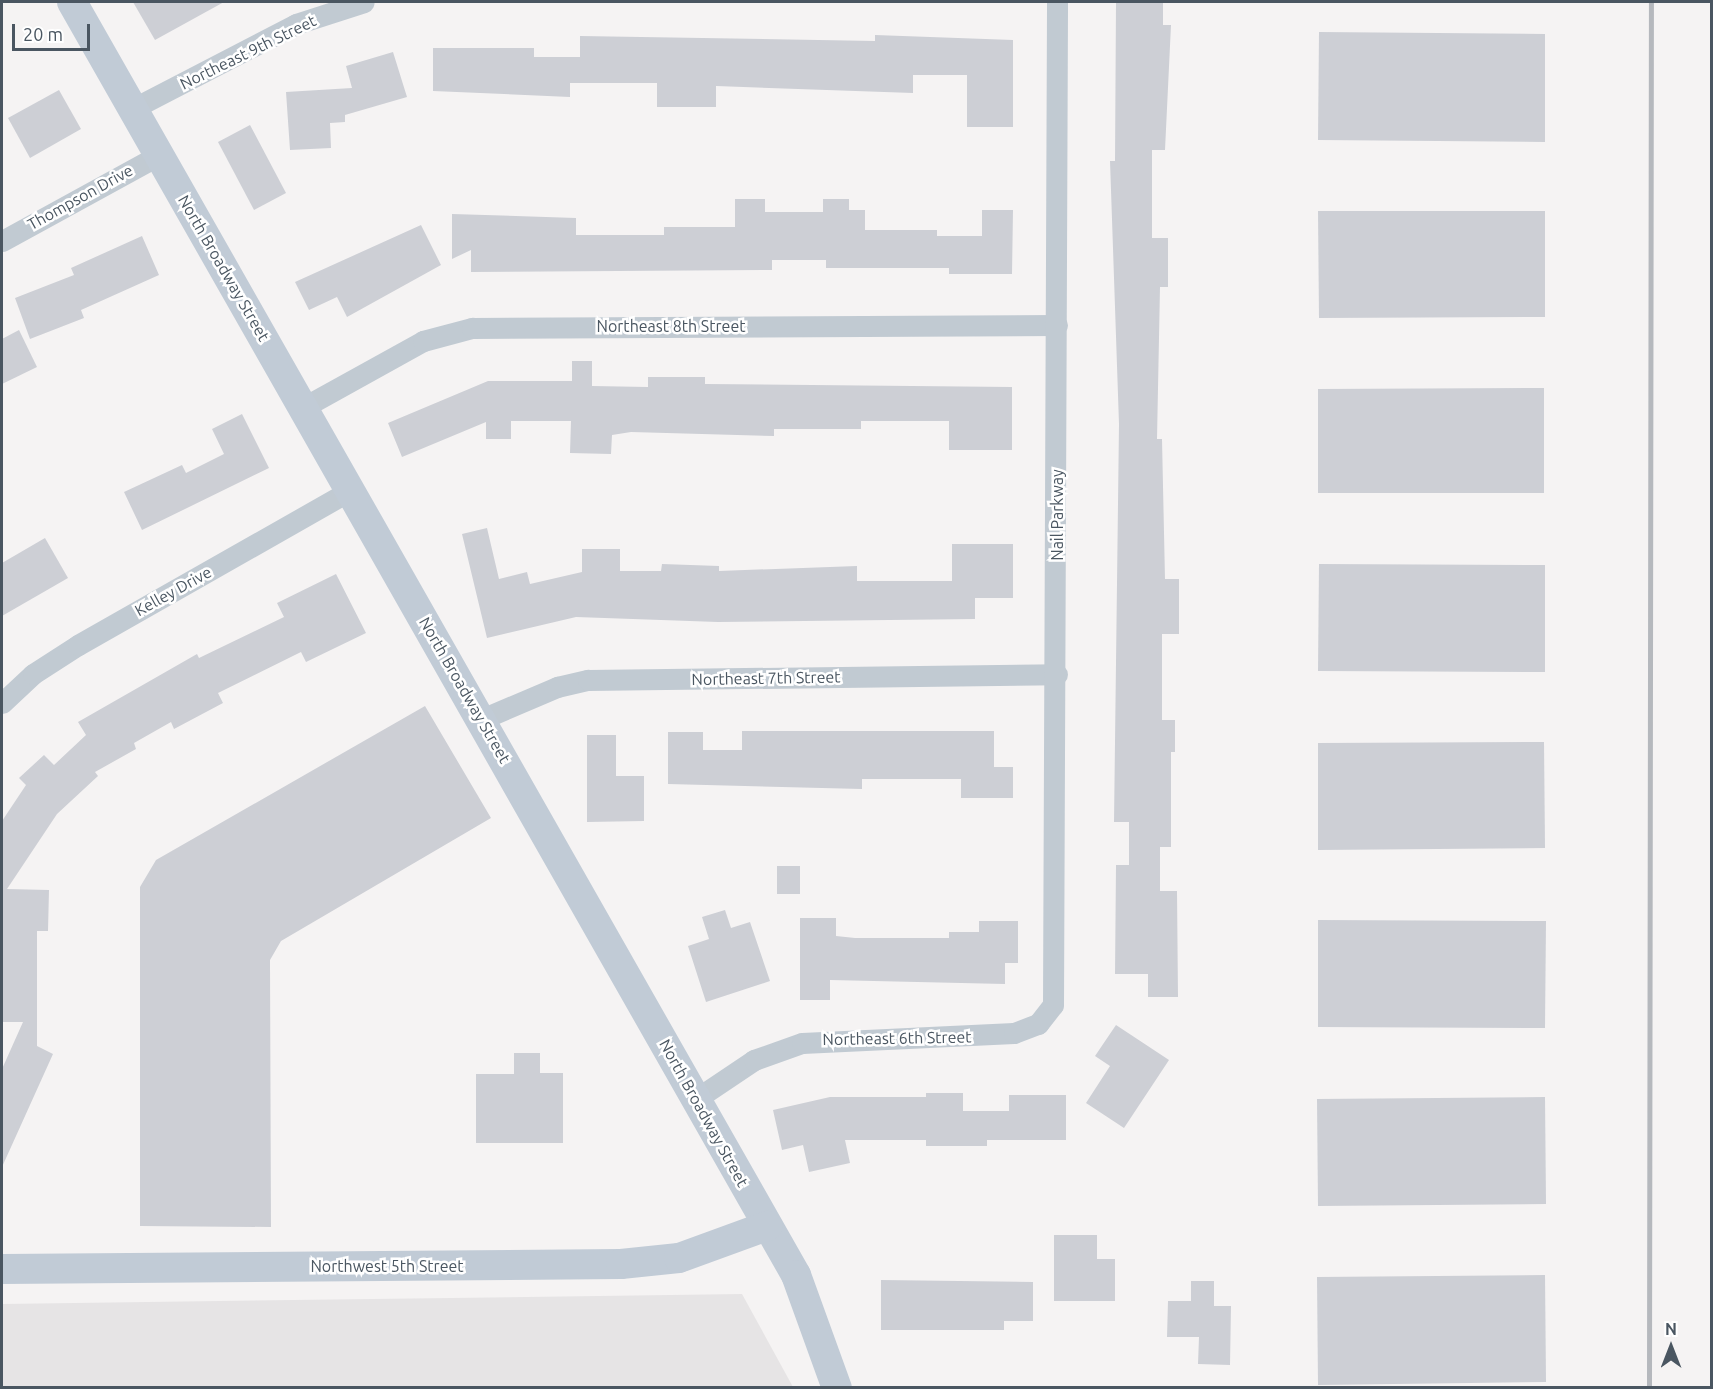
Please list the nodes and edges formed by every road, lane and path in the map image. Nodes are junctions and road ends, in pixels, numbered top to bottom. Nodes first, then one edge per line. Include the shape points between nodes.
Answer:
1 (72, 2) edge
2 (364, 2) edge
3 (1057, 2) edge
4 (134, 108) junction
5 (159, 155) junction
6 (2, 241) edge
7 (1057, 325) junction
8 (304, 407) junction
9 (351, 490) junction
10 (1057, 674) junction
11 (2, 702) edge
12 (482, 719) junction
13 (1038, 1024) joint
14 (696, 1099) junction
15 (767, 1226) junction
16 (2, 1269) edge
17 (837, 1388) edge

1 - 4 main road, North Broadway Street
2 - 4 street, Northeast 9th Street via 296,24
3 - 7 street, Nail Parkway
4 - 5 main road, North Broadway Street
5 - 6 street, Thompson Drive
5 - 8 main road, North Broadway Street
7 - 8 street, Northeast 8th Street via 472,327 423,341
7 - 10 street, Nail Parkway
8 - 9 main road, North Broadway Street
9 - 11 street, Kelley Drive via 78,645 33,674
9 - 12 main road, North Broadway Street
10 - 12 street, Northeast 7th Street via 588,680 557,687
10 - 13 street, Nail Parkway via 1056,988 1053,1005
12 - 14 main road, North Broadway Street
13 - 14 street, Northeast 6th Street via 994,1036 802,1042 754,1060
14 - 15 main road, North Broadway Street
15 - 16 main road, Northwest 5th Street via 679,1258 621,1264
15 - 17 main road, North Broadway Street via 796,1275

